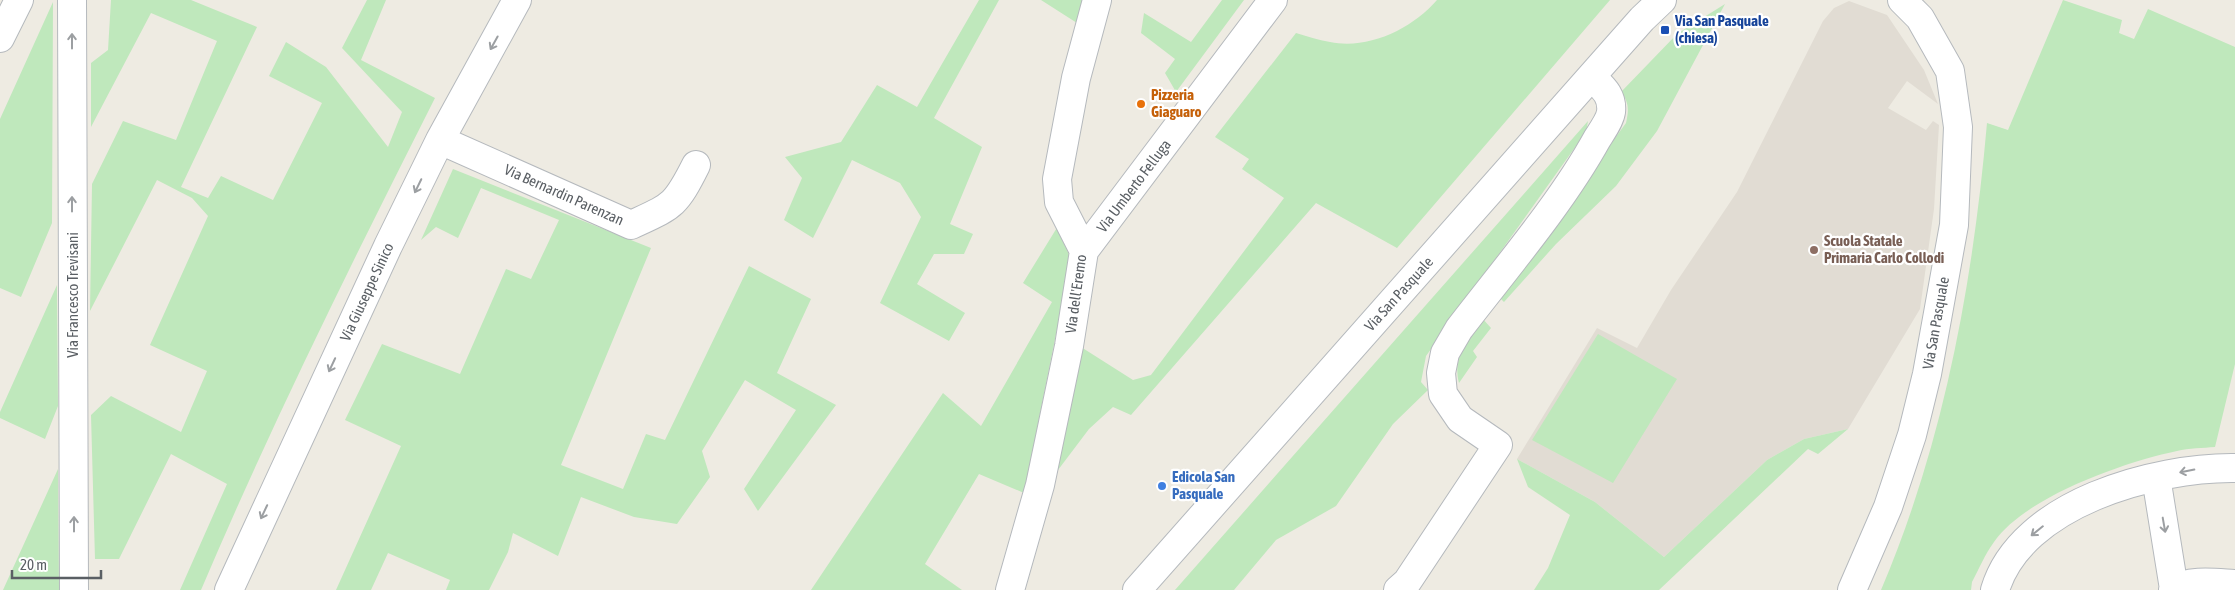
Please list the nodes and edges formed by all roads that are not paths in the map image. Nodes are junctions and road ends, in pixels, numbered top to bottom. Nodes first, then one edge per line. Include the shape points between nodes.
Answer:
1 (19, 0) edge
2 (72, 0) edge
3 (517, 0) edge
4 (1097, 0) edge
5 (1273, 0) edge
6 (1662, 0) edge
7 (1902, 0) edge
8 (0, 38) edge
9 (1592, 77) junction
10 (440, 140) junction
11 (696, 165) dead end
12 (1084, 252) junction
13 (2235, 468) edge
14 (2156, 476) junction
15 (2235, 584) edge
16 (2174, 589) edge
17 (74, 590) edge
18 (229, 590) edge
19 (1010, 590) edge
20 (1137, 590) edge
21 (1398, 590) edge
22 (1852, 590) edge
23 (1995, 590) edge

1 - 8 street
17 -> 2 street, Via Francesco Trevisani
3 -> 10 street, Via Giuseppe Sinico
4 - 12 street, Via dell'Eremo via 1076,78 1057,179 1059,202
5 - 12 street, Via Umberto Felluga
6 - 9 street, Via San Pasquale
7 - 22 street, Via San Pasquale via 1920,18 1950,71 1958,127 1954,225 1927,374 1912,436 1888,507
9 - 20 street, Via San Pasquale
9 - 21 street via 1610,98 1611,113 1605,125 1581,168 1459,329 1445,353 1441,373 1443,394 1460,419 1498,445 1407,582
10 - 11 street, Via Bernardin Parenzan via 631,225 669,208 681,194
10 -> 18 street, Via Giuseppe Sinico
12 - 19 street, Via dell'Eremo via 1040,485
13 -> 14 street via 2204,468
14 -> 16 street
14 -> 23 street via 2099,495 2056,516 2015,551
15 - 16 street via 2207,583

